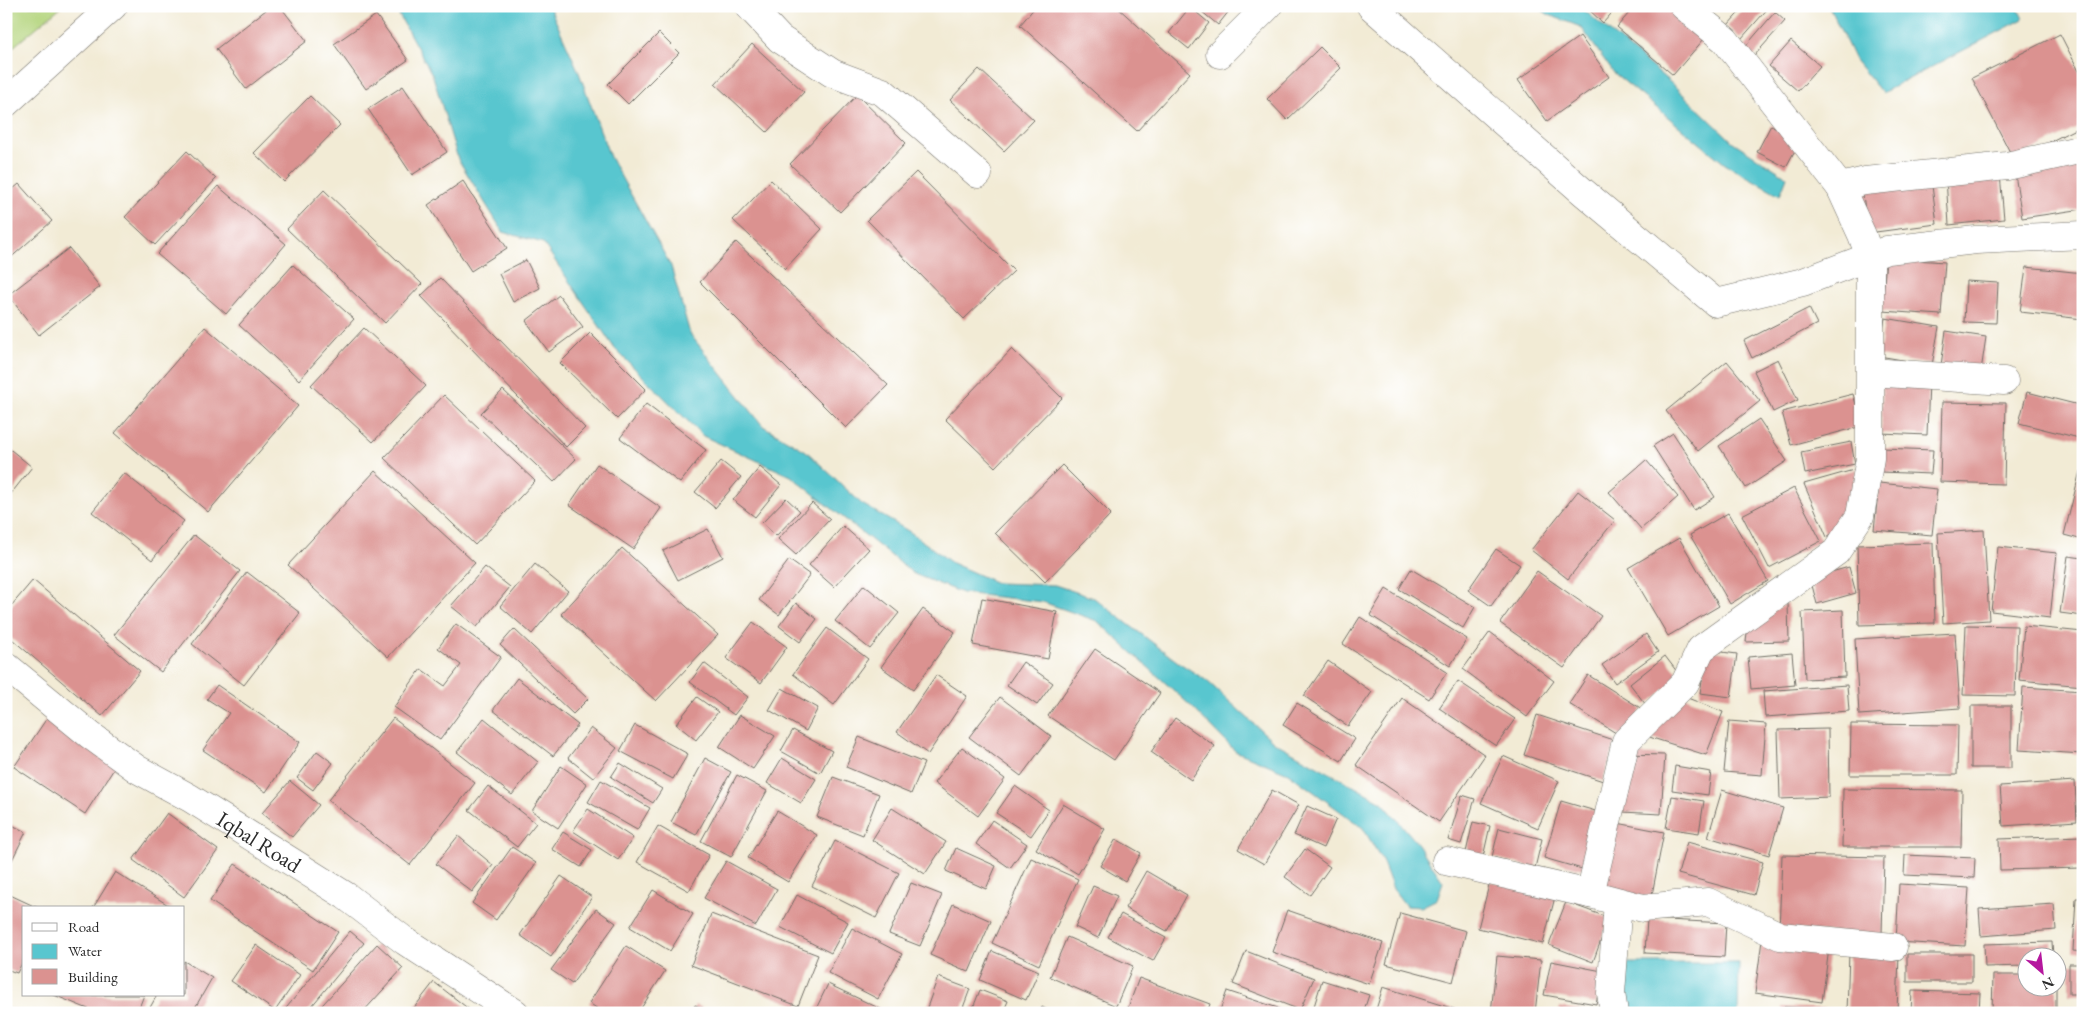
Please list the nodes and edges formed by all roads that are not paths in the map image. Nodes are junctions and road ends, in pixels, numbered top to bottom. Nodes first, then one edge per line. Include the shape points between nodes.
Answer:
1 (113, 6) edge
2 (749, 6) edge
3 (1268, 6) edge
4 (1371, 6) edge
5 (1684, 6) edge
6 (1220, 54) dead end
7 (6, 103) edge
8 (2083, 150) edge
9 (978, 174) dead end
10 (1840, 187) junction
11 (2083, 235) edge
12 (1870, 257) junction
13 (1871, 372) junction
14 (2004, 381) dead end
15 (6, 666) edge
16 (1446, 861) dead end
17 (1590, 894) junction
18 (1618, 902) junction
19 (1893, 948) dead end
20 (515, 1013) edge
21 (1614, 1013) edge

1 - 7 street
2 - 9 street via 780,39 832,73 883,92
3 - 6 street
4 - 12 street via 1582,191 1716,303 1803,282
5 - 10 street via 1725,40
8 - 10 street via 2007,166 1865,181
10 - 12 street
11 - 12 street via 1976,240 1887,250
12 - 13 street
13 - 14 street
13 - 17 street via 1870,458 1860,516 1836,552 1701,649 1685,683 1626,741
15 - 20 street, Iqbal Road via 137,770 190,798 346,896 404,941
16 - 17 street
17 - 18 street
18 - 19 street via 1643,908 1708,902 1780,936
18 - 21 street via 1611,993

